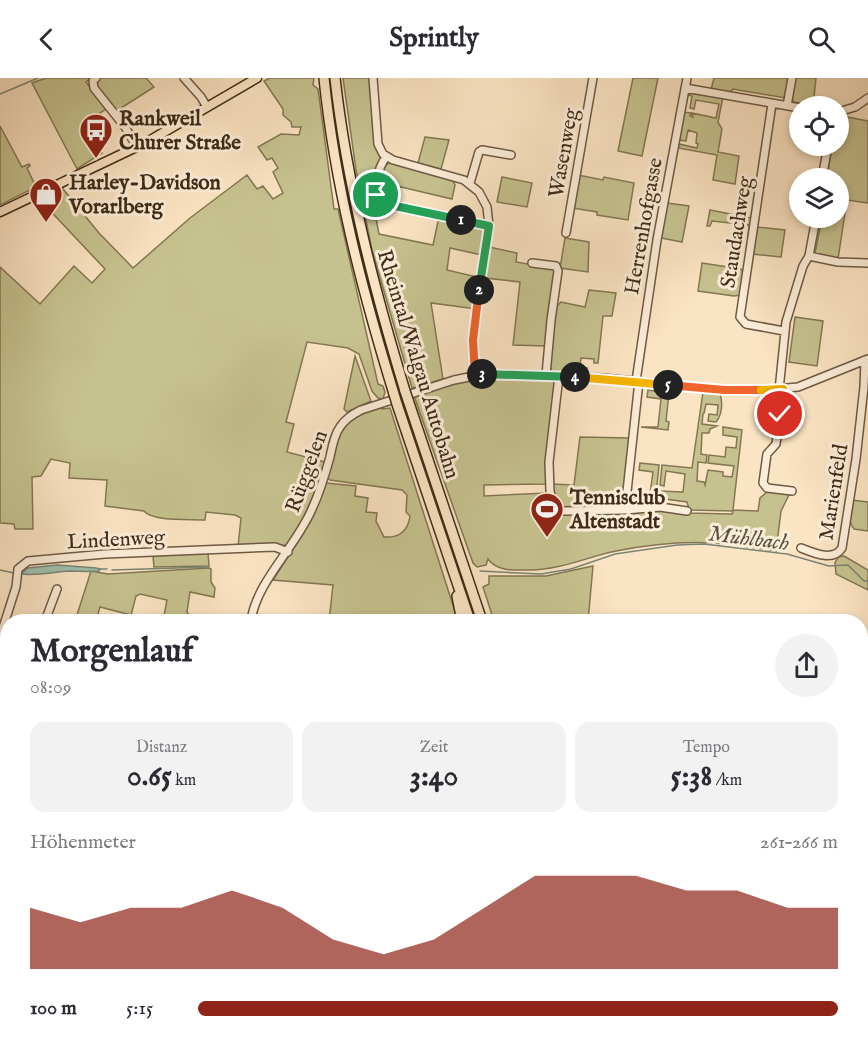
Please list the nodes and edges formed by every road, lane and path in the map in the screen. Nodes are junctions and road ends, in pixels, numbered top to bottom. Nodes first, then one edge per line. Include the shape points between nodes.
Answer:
1 (96, 78) edge
2 (184, 78) edge
3 (257, 78) edge
4 (324, 78) edge
5 (335, 78) edge
6 (373, 78) edge
7 (593, 78) edge
8 (687, 78) edge
9 (792, 78) edge
10 (685, 88) junction
11 (868, 98) edge
12 (772, 104) junction
13 (787, 106) joint
14 (207, 107) junction
15 (849, 109) edge
16 (137, 147) junction
17 (511, 155) dead end
18 (387, 158) junction
19 (470, 183) junction
20 (0, 212) edge
21 (489, 226) junction
22 (814, 228) edge
23 (566, 233) dead end
24 (809, 256) junction
25 (532, 263) dead end
26 (868, 263) edge
27 (784, 331) junction
28 (866, 360) edge
29 (475, 375) junction
30 (546, 375) junction
31 (559, 376) junction
32 (638, 381) junction
33 (781, 389) junction
34 (792, 491) dead end
35 (625, 510) junction
36 (687, 511) dead end
37 (801, 548) dead end
38 (288, 552) junction
39 (457, 582) junction
40 (57, 589) dead end
41 (475, 599) junction
42 (7, 614) edge
43 (48, 614) edge
44 (253, 614) edge
45 (460, 614) edge
46 (468, 614) edge
47 (480, 614) edge
48 (484, 614) edge

1 - 16 street via 94,88
2 - 14 street
3 - 14 main road
4 - 39 highway, Rheintal/Walgau Autobahn via 350,236 371,319
5 - 41 highway, Rheintal/Walgau Autobahn via 358,221 381,310
6 - 18 street via 378,144
7 - 23 street, Wasenweg
8 - 10 street, Herrenhofgasse
9 - 13 street
10 - 12 street
10 - 32 street, Herrenhofgasse via 659,231
11 - 15 street
12 - 13 street
12 - 27 street, Staudachweg via 740,317 746,324
14 - 16 main road
16 - 20 main road
17 - 19 street via 478,152
18 - 19 street
18 - 21 street via 379,170 377,201
19 - 21 street via 487,207
21 - 29 street via 473,340
22 - 24 street
24 - 26 street
24 - 27 street
25 - 30 street via 556,266 558,271
27 - 33 street
28 - 33 street, Rüggelen via 806,385
28 - 37 street, Marienfeld via 842,548 828,556
29 - 30 street, Rüggelen
29 - 38 street, Rüggelen via 351,415 338,429 312,510
30 - 31 street, Rüggelen
31 - 32 street, Rüggelen
31 - 35 street via 549,462 553,506 564,511
32 - 33 street, Rüggelen via 719,390
32 - 35 street, Herrenhofgasse
33 - 34 street via 776,444 767,454 764,483 767,488
35 - 36 street via 660,507
38 - 42 street, Lindenweg via 275,547 28,561 20,567
38 - 44 street, Rüggelen via 257,597
39 - 45 highway
39 - 46 highway, Rheintal/Walgau Autobahn
40 - 43 street
41 - 47 highway, Rheintal/Walgau Autobahn
41 - 48 highway

